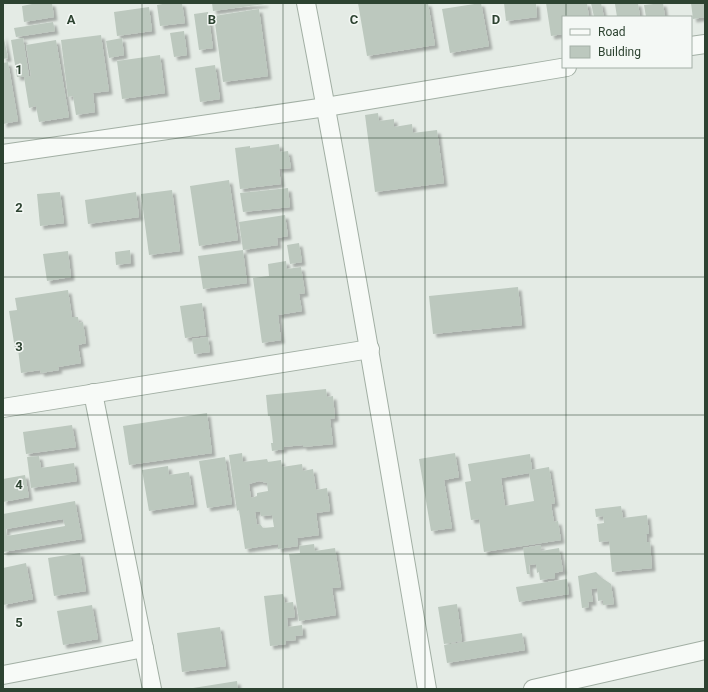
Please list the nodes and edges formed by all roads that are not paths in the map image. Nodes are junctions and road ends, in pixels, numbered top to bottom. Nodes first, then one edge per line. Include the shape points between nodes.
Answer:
1 (306, 3) edge
2 (705, 44) edge
3 (692, 46) edge
4 (562, 68) edge
5 (326, 107) junction
6 (3, 154) edge
7 (370, 348) junction
8 (93, 393) junction
9 (3, 408) edge
10 (144, 648) junction
11 (705, 650) edge
12 (3, 675) edge
13 (152, 689) edge
14 (427, 689) edge
15 (533, 689) edge

1 - 5 street
2 - 3 street
4 - 5 street
5 - 6 street
5 - 7 street
7 - 8 street
7 - 14 street
8 - 9 street
8 - 10 street
10 - 12 street
10 - 13 street
11 - 15 street

